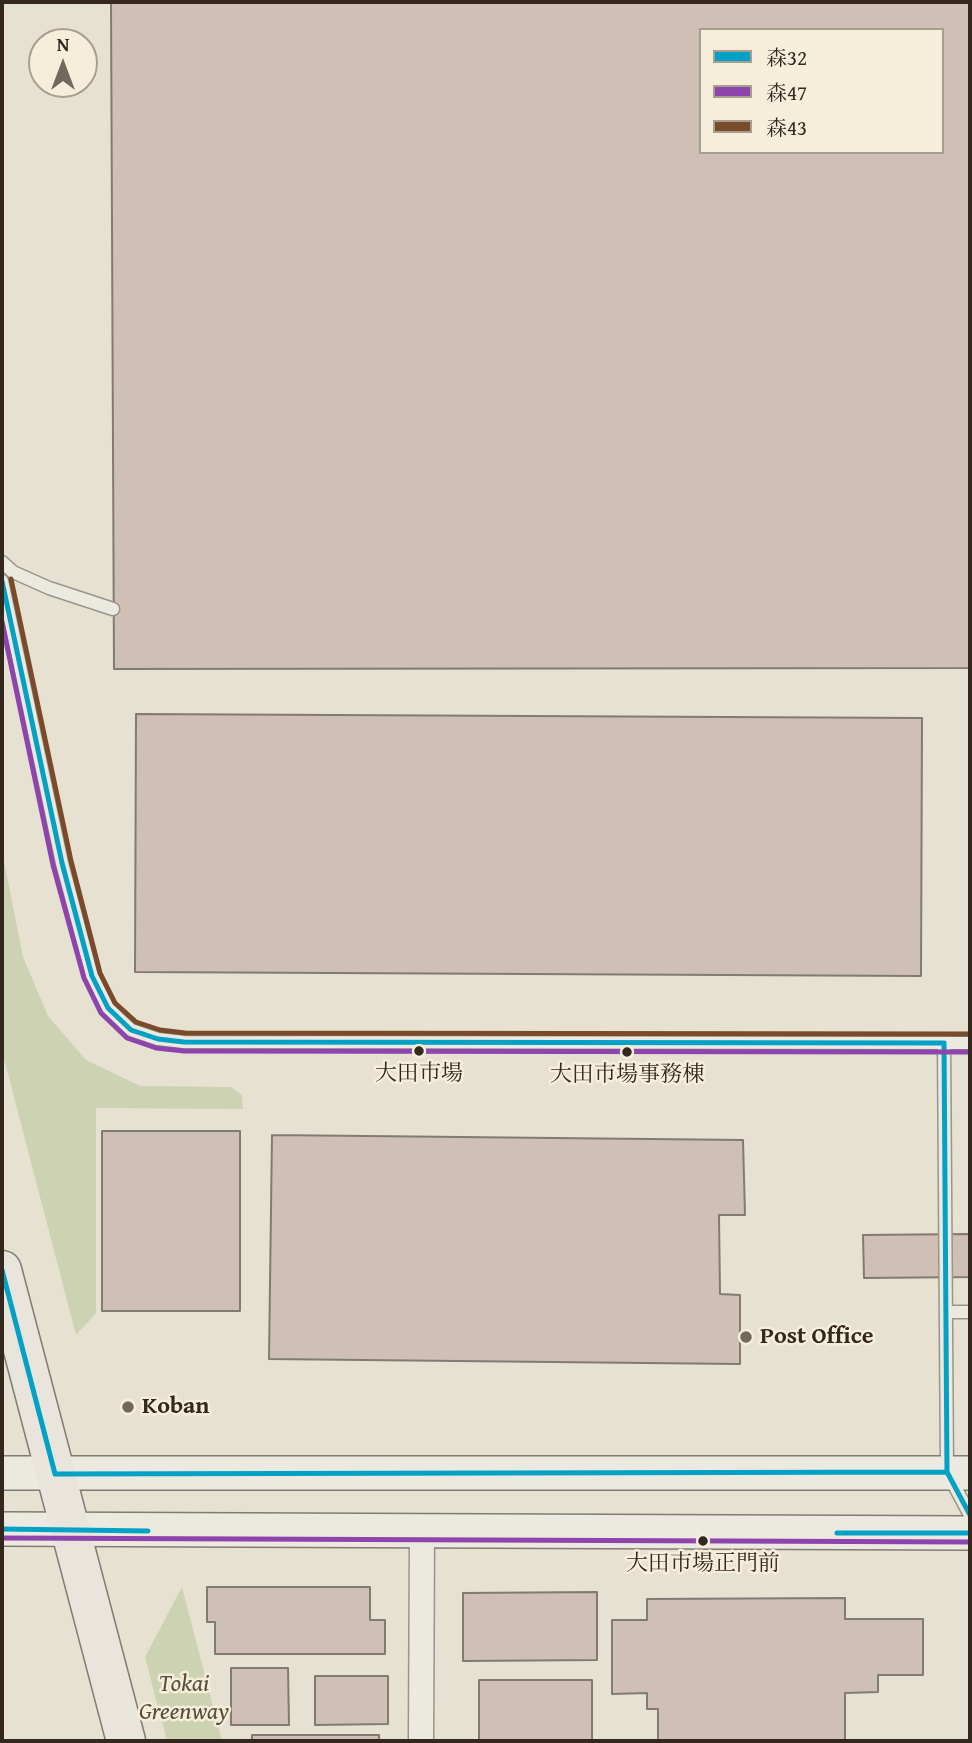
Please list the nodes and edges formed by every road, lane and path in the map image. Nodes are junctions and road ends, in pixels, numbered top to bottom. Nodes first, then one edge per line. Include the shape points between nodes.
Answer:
1 (2, 562) edge
2 (2, 581) edge
3 (113, 609) dead end
4 (944, 1043) junction
5 (970, 1043) edge
6 (2, 1270) edge
7 (946, 1312) junction
8 (970, 1312) edge
9 (2, 1473) edge
10 (958, 1473) edge
11 (55, 1474) junction
12 (970, 1515) edge
13 (70, 1528) junction
14 (2, 1529) edge
15 (422, 1533) junction
16 (970, 1533) edge
17 (126, 1741) edge
18 (421, 1741) edge

1 - 3 lane via 49,588
2 - 4 lane via 61,863 92,976 108,1008 131,1030 184,1042
4 - 5 lane
4 - 7 lane
6 - 11 highway
7 - 8 lane
7 - 10 lane
9 - 11 street
10 - 11 street
10 - 12 lane
11 - 13 highway
13 - 14 street
13 - 15 street
13 - 17 highway
15 - 16 street
15 - 18 street

